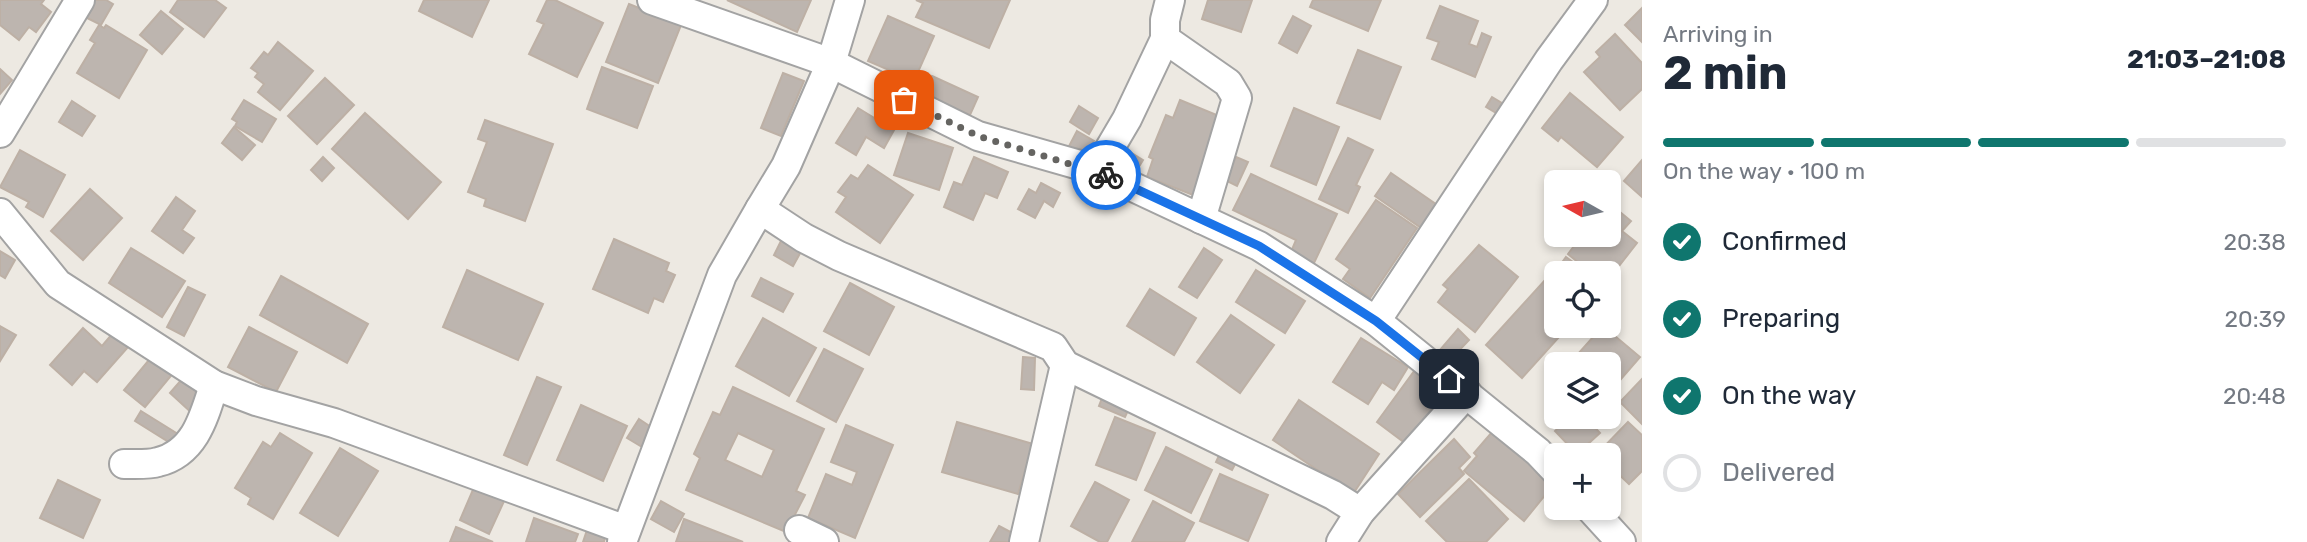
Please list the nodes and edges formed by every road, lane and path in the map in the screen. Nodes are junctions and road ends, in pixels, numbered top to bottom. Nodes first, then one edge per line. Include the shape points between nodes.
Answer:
1 (80, 0) edge
2 (652, 0) edge
3 (850, 0) edge
4 (1170, 0) edge
5 (1593, 0) edge
6 (1165, 39) junction
7 (831, 63) junction
8 (0, 133) edge
9 (1097, 170) junction
10 (760, 209) junction
11 (0, 213) edge
12 (1201, 219) junction
13 (1376, 321) junction
14 (1065, 365) junction
15 (214, 385) junction
16 (1467, 393) junction
17 (1544, 458) edge
18 (124, 464) dead end
19 (1360, 512) junction
20 (1601, 520) edge
21 (624, 536) edge
22 (1024, 542) edge
23 (1340, 542) edge
24 (1621, 542) edge

1 - 8 street
2 - 7 street
3 - 7 street
4 - 6 street
5 - 13 street
6 - 9 street
6 - 12 street via 1228,83 1237,98
7 - 9 street via 978,136
7 - 10 street via 786,166
9 - 12 street
10 - 14 street via 839,256 1053,347
10 - 21 street via 722,275
11 - 15 street via 58,285
12 - 13 street via 1259,246
13 - 16 street
14 - 19 street
14 - 22 street
15 - 18 street via 201,425 182,452 158,462
15 - 21 street via 334,423
16 - 17 street
16 - 19 street
19 - 23 street
20 - 24 street

